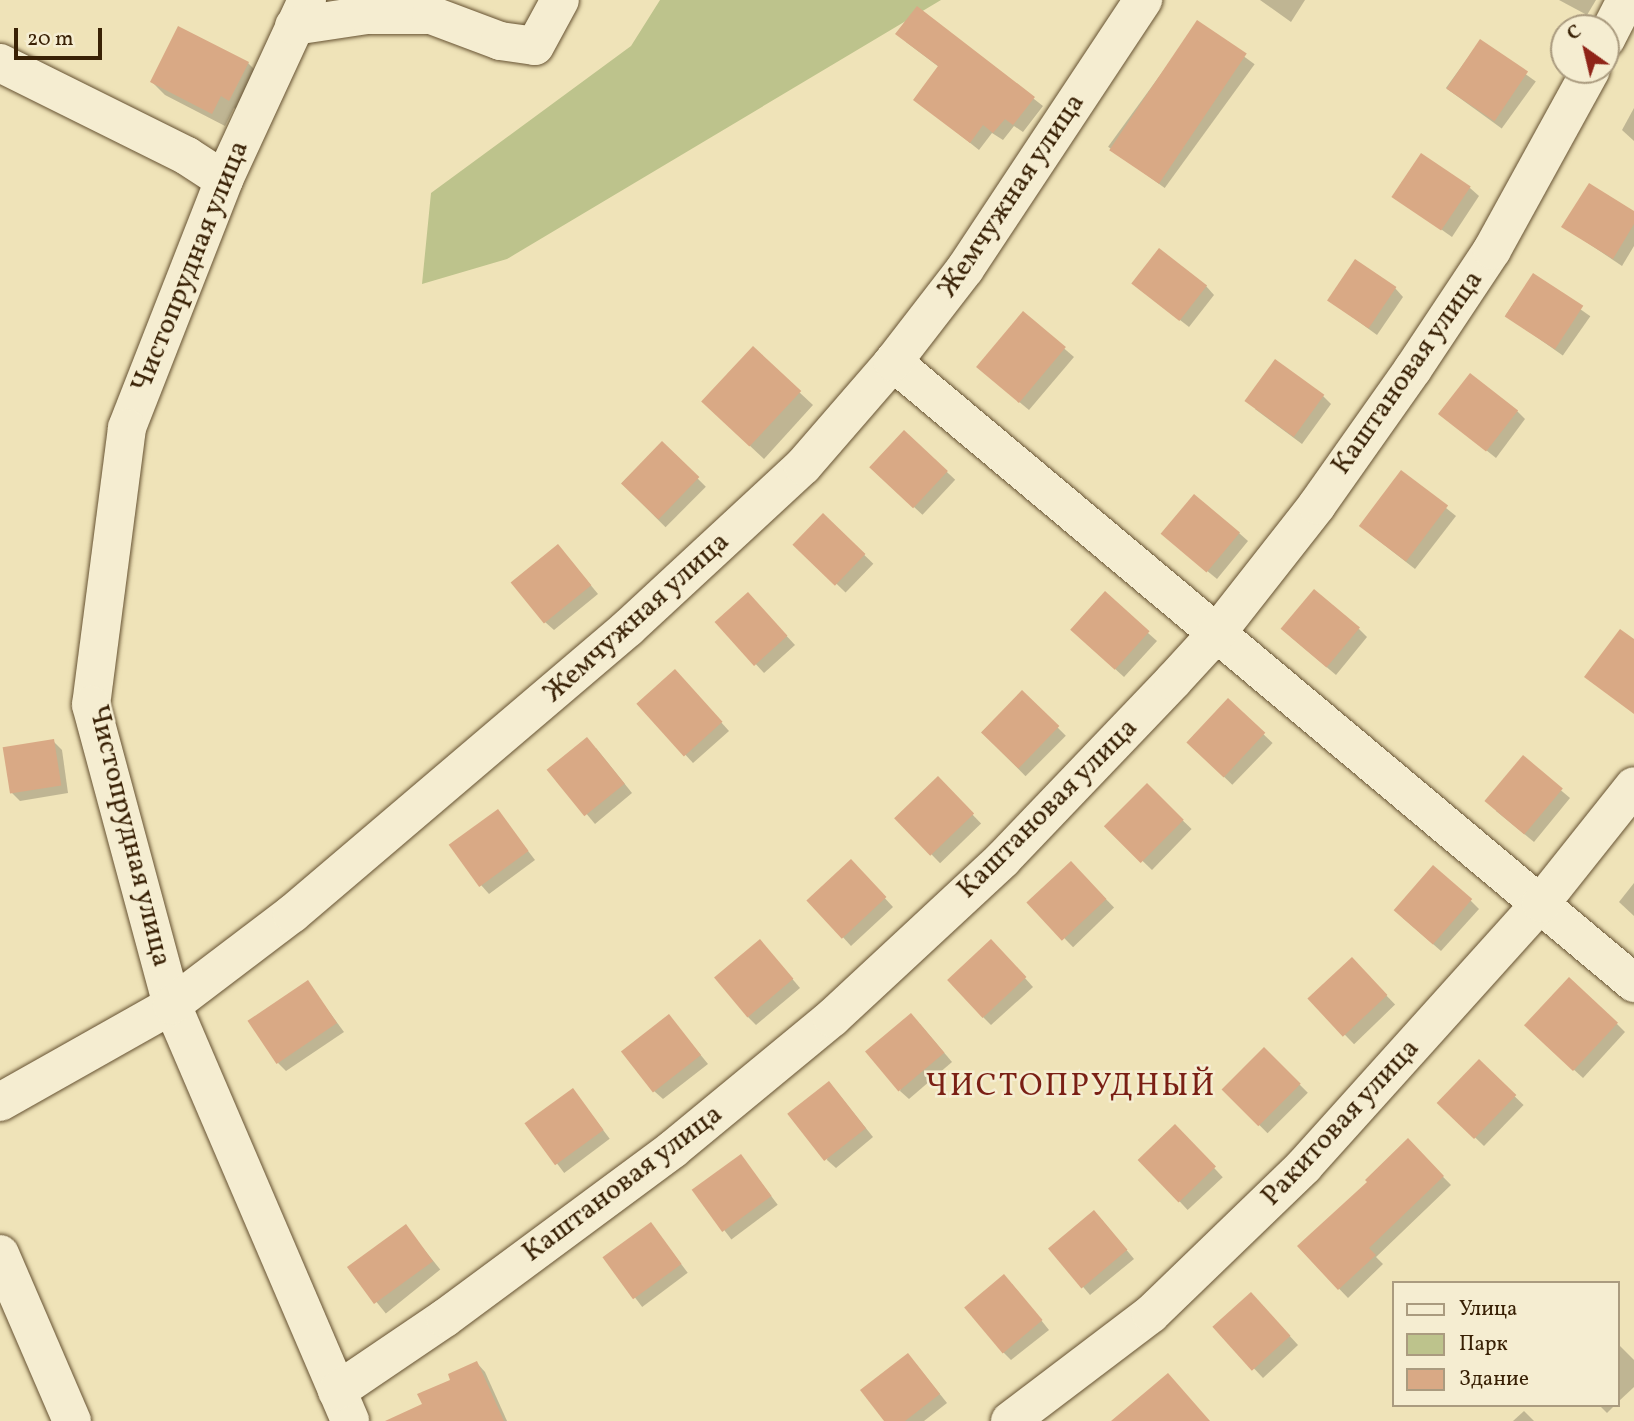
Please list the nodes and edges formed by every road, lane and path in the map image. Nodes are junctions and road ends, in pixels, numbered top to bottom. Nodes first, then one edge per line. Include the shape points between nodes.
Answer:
1 (560, 0) edge
2 (1143, 0) edge
3 (301, 13) edge
4 (0, 63) edge
5 (1583, 84) edge
6 (224, 180) junction
7 (893, 362) junction
8 (1216, 634) junction
9 (1634, 786) edge
10 (1541, 904) junction
11 (1634, 983) edge
12 (172, 1005) junction
13 (0, 1102) edge
14 (0, 1254) edge
15 (343, 1406) edge
16 (72, 1421) edge
17 (1010, 1421) edge

1 - 3 street via 535,46 500,41 431,15
2 - 7 street, Жемчужная улица via 965,270
3 - 6 street, Чистопрудная улица
4 - 6 street via 187,156
5 - 8 street, Каштановая улица via 1492,250 1413,369 1317,505
6 - 12 street, Чистопрудная улица via 127,428 91,705
7 - 8 street
7 - 12 street, Жемчужная улица via 803,466 628,628 292,914
8 - 10 street
8 - 15 street, Каштановая улица via 1003,859 832,1018 673,1149 445,1318
9 - 10 street, Ракитовая улица
10 - 11 street
10 - 17 street, Ракитовая улица via 1304,1166 1223,1248 1151,1314
12 - 13 street, Жемчужная улица
12 - 15 street, Чистопрудная улица
14 - 16 street

